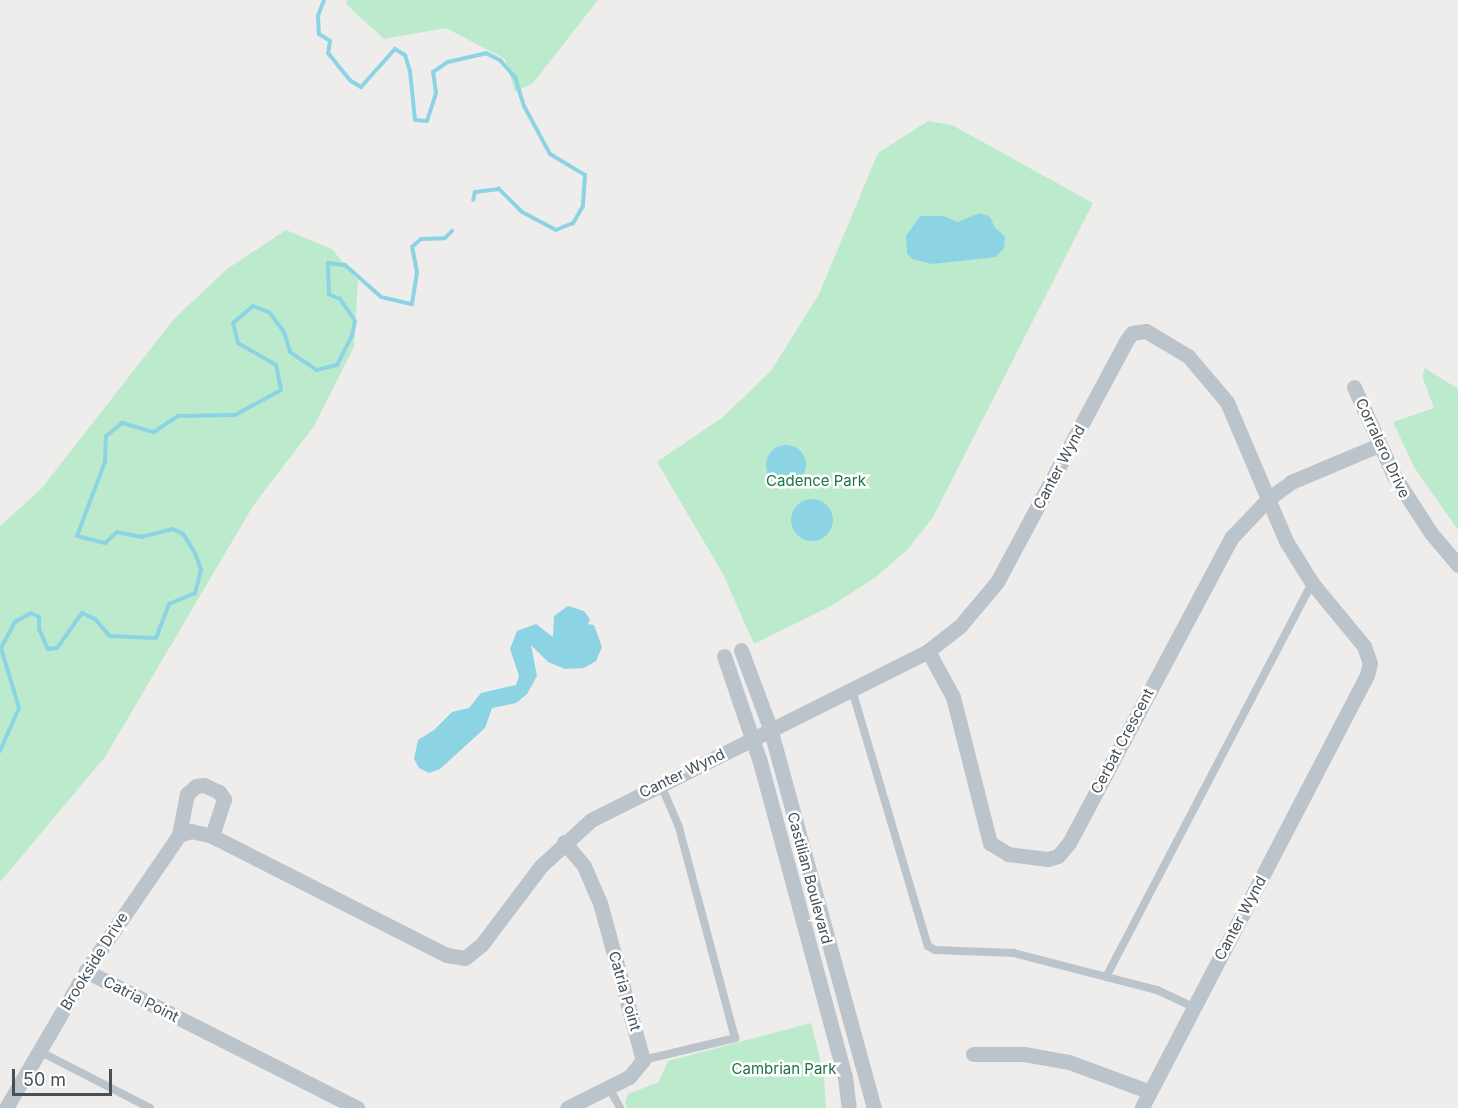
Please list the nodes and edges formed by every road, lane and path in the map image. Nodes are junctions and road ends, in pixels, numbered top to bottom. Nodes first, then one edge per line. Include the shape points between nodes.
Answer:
1 (1354, 387) dead end
2 (1379, 445) junction
3 (1268, 499) junction
4 (1458, 565) edge
5 (1312, 583) junction
6 (741, 650) dead end
7 (928, 651) junction
8 (724, 656) dead end
9 (852, 690) junction
10 (770, 728) junction
11 (753, 738) junction
12 (660, 783) junction
13 (204, 833) junction
14 (179, 835) junction
15 (564, 843) junction
16 (86, 971) junction
17 (1106, 977) junction
18 (1193, 1007) junction
19 (39, 1052) junction
20 (973, 1054) dead end
21 (643, 1060) junction
22 (608, 1086) junction
23 (1150, 1092) junction
24 (6, 1108) edge
25 (150, 1108) edge
26 (357, 1108) edge
27 (567, 1108) edge
28 (620, 1108) edge
29 (849, 1108) edge
30 (874, 1108) edge
31 (1142, 1108) edge

1 - 2 street, Corralero Drive
2 - 3 street, Cerbat Crescent via 1300,478
2 - 4 street, Corralero Drive via 1412,507
3 - 5 street, Canter Wynd via 1286,541
3 - 7 street, Canter Wynd via 1239,426 1218,388 1188,356 1162,337 1146,331 1132,333 997,582 967,620
3 - 7 street, Cerbat Crescent via 1224,548 1069,843 1058,856 1048,860 1008,854 990,843 953,697
5 - 17 lane
5 - 18 street, Canter Wynd via 1364,646 1369,671
6 - 10 street, Castilian Boulevard
7 - 9 street, Canter Wynd
8 - 11 street, Castilian Boulevard
9 - 10 street, Canter Wynd
9 - 17 lane via 928,946 935,950 1014,953
10 - 11 street, Canter Wynd
10 - 30 street, Castilian Boulevard
11 - 12 street, Canter Wynd
11 - 29 street, Castilian Boulevard via 845,1077
12 - 15 street, Canter Wynd via 604,812
12 - 21 lane via 679,827 735,1038
13 - 14 street
13 - 14 street via 224,799 204,785 192,788 185,799
13 - 15 street, Canter Wynd via 458,958 476,951 531,877
14 - 16 street, Brookside Drive
15 - 21 street, Catria Point via 584,866 598,896
16 - 19 street, Brookside Drive
16 - 26 street, Catria Point
17 - 18 lane via 1157,990
18 - 23 street, Canter Wynd
19 - 24 street, Brookside Drive
19 - 25 lane
20 - 23 street via 1024,1054 1069,1062
21 - 22 street via 637,1072
22 - 27 street
22 - 28 lane
23 - 31 street, Canter Wynd

